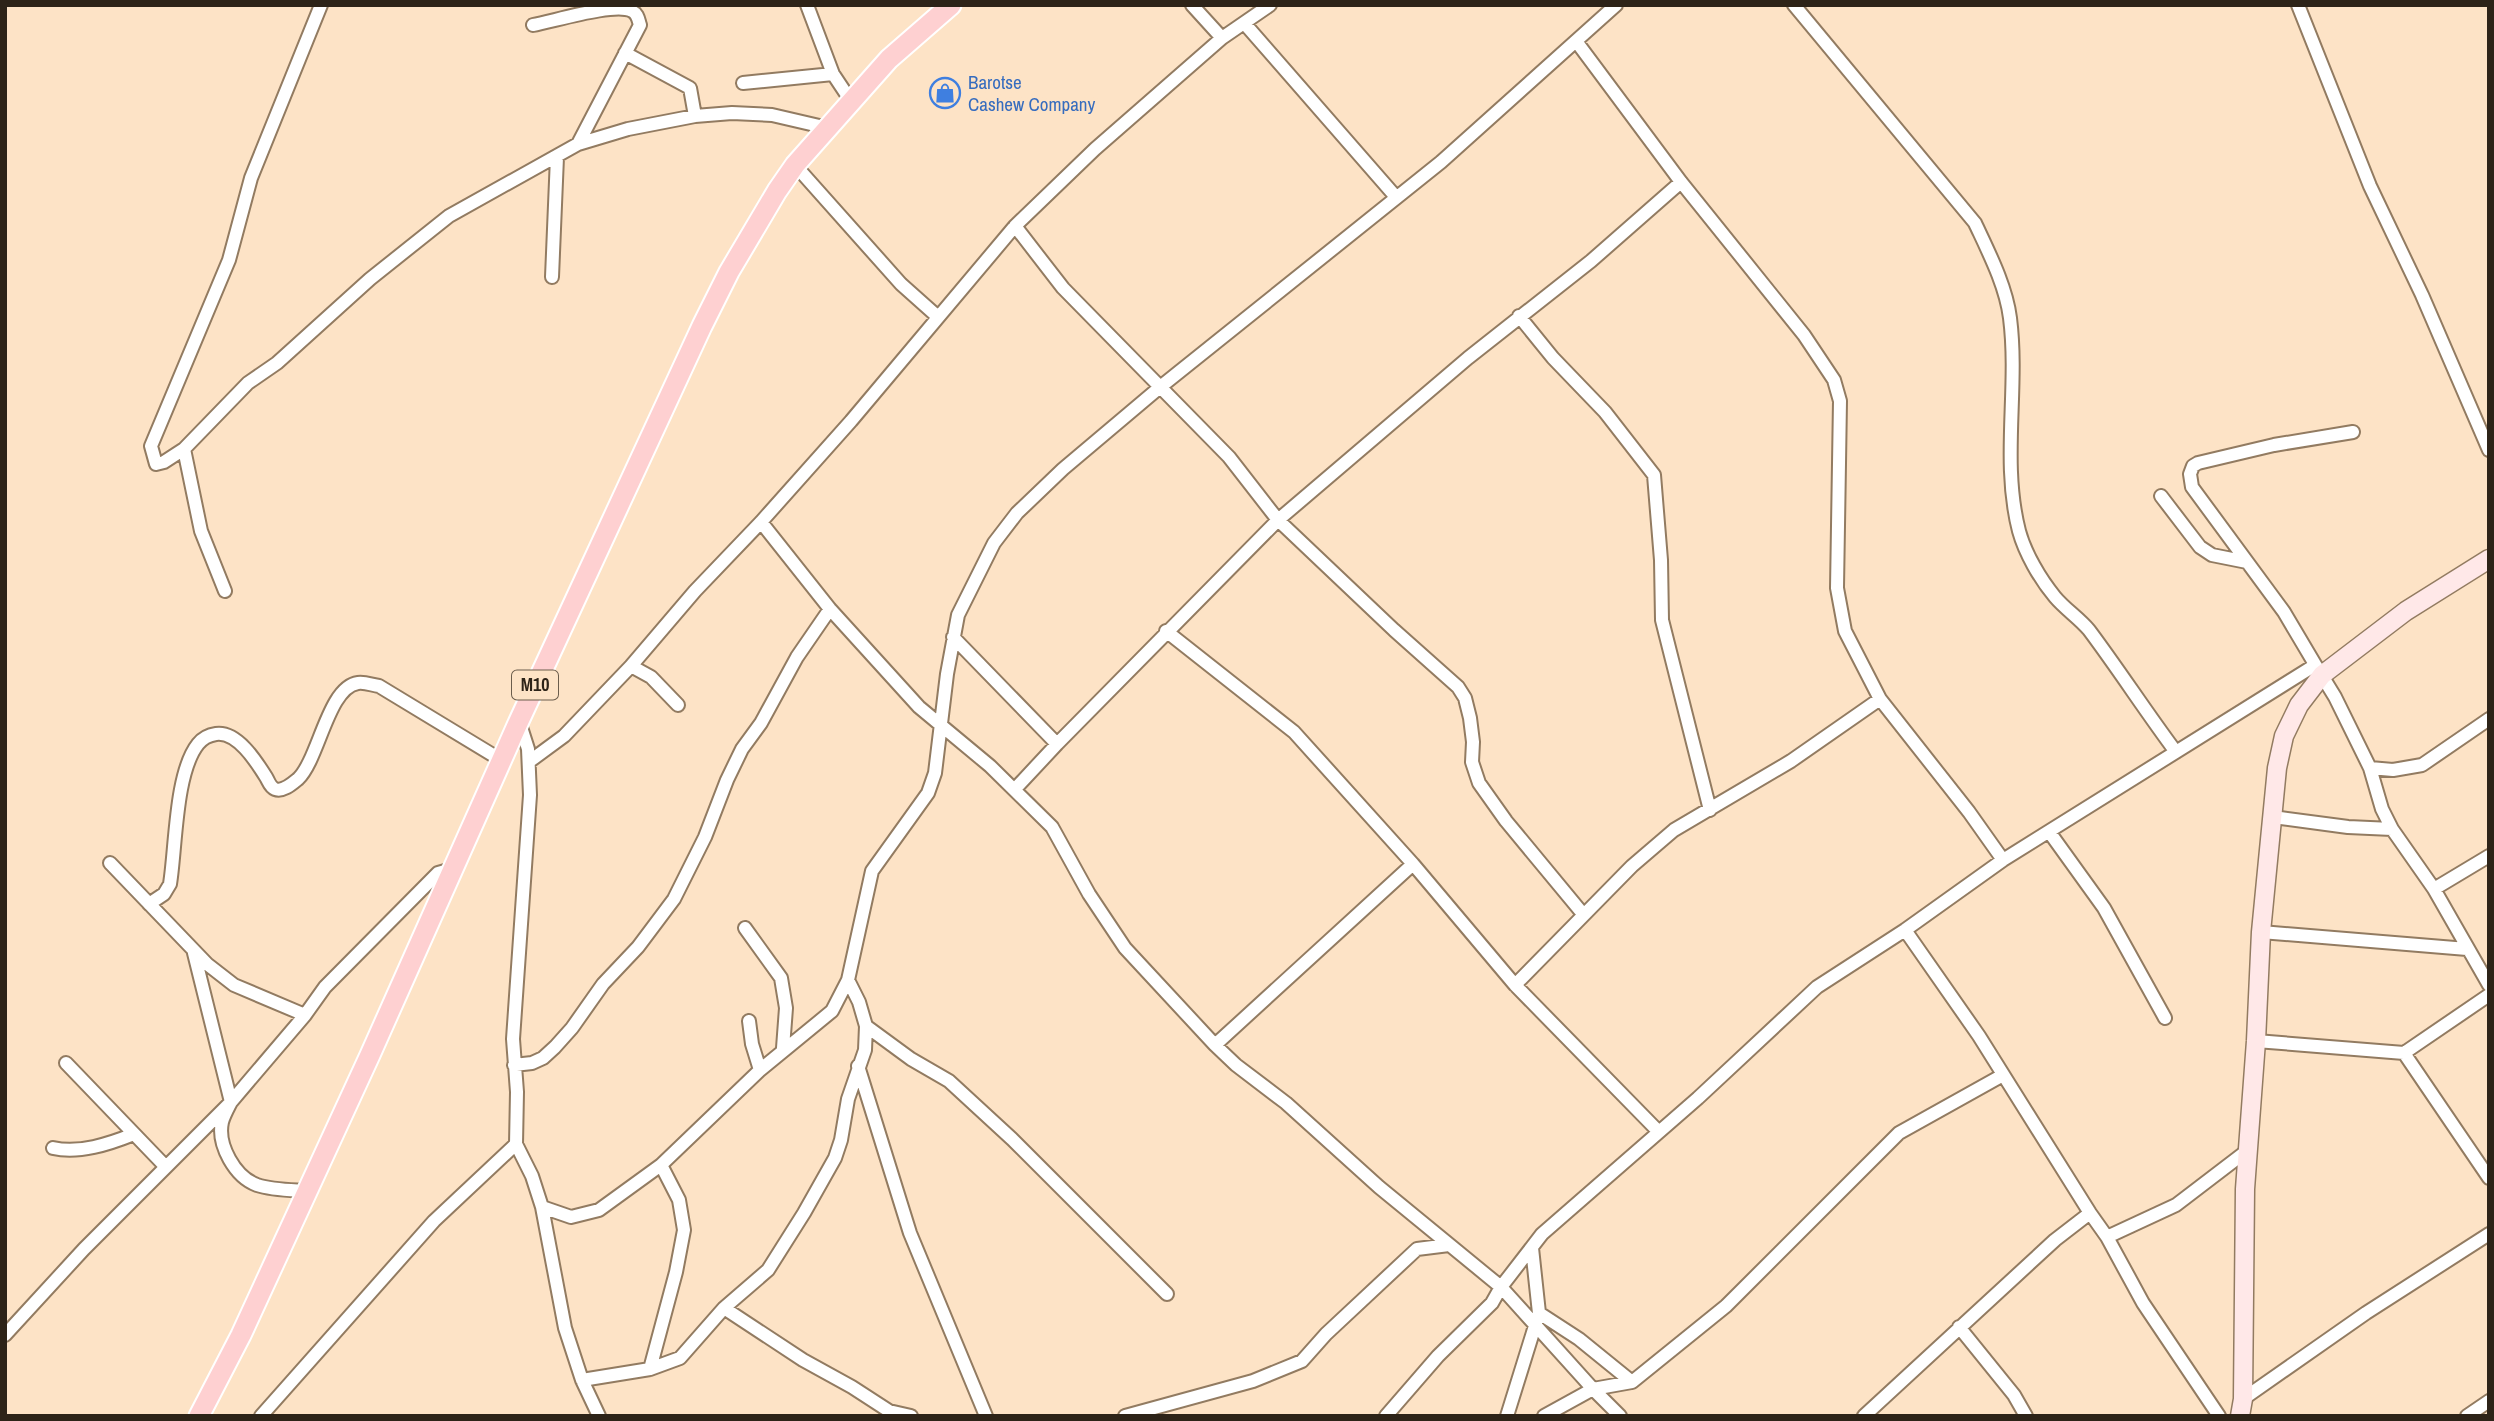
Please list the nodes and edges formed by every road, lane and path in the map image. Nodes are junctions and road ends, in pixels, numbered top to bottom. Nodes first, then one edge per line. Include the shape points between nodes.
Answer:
1 (321, 5) edge
2 (807, 5) edge
3 (1192, 5) edge
4 (1270, 5) edge
5 (1616, 5) edge
6 (1794, 5) edge
7 (2298, 5) edge
8 (938, 9) edge
9 (1245, 24) junction
10 (533, 25) dead end
11 (1222, 38) junction
12 (1576, 41) junction
13 (625, 53) junction
14 (833, 74) junction
15 (743, 83) dead end
16 (852, 101) junction
17 (695, 116) junction
18 (828, 128) junction
19 (578, 144) junction
20 (557, 157) junction
21 (795, 165) junction
22 (1681, 181) junction
23 (1396, 197) junction
24 (1015, 226) junction
25 (552, 277) dead end
26 (1519, 316) junction
27 (938, 317) junction
28 (1159, 388) junction
29 (2353, 432) dead end
30 (184, 449) junction
31 (2489, 450) edge
32 (2161, 496) dead end
33 (1278, 520) junction
34 (761, 522) junction
35 (2489, 559) edge
36 (2247, 562) junction
37 (225, 591) dead end
38 (830, 609) junction
39 (1166, 631) junction
40 (953, 637) junction
41 (631, 666) junction
42 (2319, 670) junction
43 (1880, 699) junction
44 (678, 705) dead end
45 (2489, 719) edge
46 (519, 721) junction
47 (942, 726) junction
48 (1057, 744) junction
49 (2176, 752) junction
50 (501, 760) junction
51 (530, 761) junction
52 (2370, 768) junction
53 (1015, 789) junction
54 (1710, 810) junction
55 (2273, 817) junction
56 (2392, 829) junction
57 (2050, 833) junction
58 (2489, 856) edge
59 (2003, 860) junction
60 (110, 863) dead end
61 (1413, 864) junction
62 (452, 869) junction
63 (2434, 889) junction
64 (149, 904) junction
65 (1583, 914) junction
66 (745, 928) dead end
67 (1905, 930) junction
68 (2261, 932) junction
69 (2467, 949) junction
70 (194, 953) junction
71 (848, 980) junction
72 (1515, 985) junction
73 (2489, 985) edge
74 (2489, 995) edge
75 (305, 1015) junction
76 (2165, 1018) dead end
77 (749, 1021) dead end
78 (866, 1026) junction
79 (2256, 1041) junction
80 (1215, 1045) junction
81 (783, 1048) junction
82 (2404, 1053) junction
83 (66, 1063) dead end
84 (514, 1065) junction
85 (858, 1066) junction
86 (760, 1070) junction
87 (2003, 1075) junction
88 (231, 1102) junction
89 (1659, 1132) junction
90 (134, 1135) junction
91 (516, 1144) junction
92 (53, 1148) dead end
93 (2248, 1150) junction
94 (661, 1165) junction
95 (166, 1167) junction
96 (2489, 1178) edge
97 (306, 1191) junction
98 (542, 1207) junction
99 (2090, 1213) junction
100 (2489, 1234) edge
101 (2108, 1237) junction
102 (1449, 1245) junction
103 (1532, 1248) junction
104 (1501, 1287) junction
105 (1167, 1294) dead end
106 (724, 1308) junction
107 (1539, 1313) junction
108 (1959, 1327) junction
109 (1536, 1328) junction
110 (5, 1335) edge
111 (650, 1369) junction
112 (582, 1380) junction
113 (1632, 1382) junction
114 (1592, 1389) junction
115 (2489, 1401) edge
116 (2242, 1408) edge
117 (269, 1413) edge
118 (890, 1413) edge
119 (199, 1416) edge
120 (599, 1416) edge
121 (911, 1416) edge
122 (986, 1416) edge
123 (1125, 1416) edge
124 (1386, 1416) edge
125 (1507, 1416) edge
126 (1544, 1416) edge
127 (1619, 1416) edge
128 (1864, 1416) edge
129 (2026, 1416) edge
130 (2219, 1416) edge
131 (2467, 1416) edge

1 - 30 street via 251,178 229,260 151,446 156,464
2 - 14 street
3 - 11 street
4 - 9 street
5 - 12 street
6 - 49 street via 1975,223 1993,260 2010,314 2012,494 2020,535 2055,597 2088,628
7 - 31 street via 2370,186 2423,295
8 - 16 main road, M10
9 - 11 street
9 - 23 street
10 - 13 street via 612,7 632,11 640,25
11 - 24 street
12 - 22 street
12 - 23 street
13 - 17 street via 690,88
13 - 19 street
14 - 15 street
14 - 16 street
16 - 18 main road, M10
17 - 18 street via 772,115
17 - 19 street
18 - 21 main road, M10
19 - 20 street
20 - 25 street
20 - 30 street via 449,216 248,383
21 - 27 street via 901,284
21 - 46 main road, M10 via 729,272 702,326
22 - 26 street via 1591,261
22 - 43 street via 1804,335 1834,380 1840,401 1837,588 1845,631
23 - 28 street
24 - 27 street
24 - 28 street via 1063,288
26 - 33 street
26 - 54 street via 1654,475 1661,620
27 - 34 street
28 - 33 street via 1229,457
28 - 40 street via 1017,513 975,576
29 - 36 street via 2274,444 2193,466 2192,487
30 - 37 street via 201,531
32 - 36 street via 2200,547 2212,555
33 - 39 street
33 - 65 street via 1458,687 1468,708 1472,762 1479,783
34 - 38 street
34 - 41 street
35 - 42 main road
36 - 42 street
38 - 47 street
38 - 84 street via 742,749 674,899 555,1047 532,1063
39 - 48 street
39 - 61 street via 1294,732
40 - 47 street
40 - 48 street
41 - 44 street via 651,677
41 - 51 street via 564,736
42 - 49 street via 2307,669
42 - 52 street
42 - 55 main road via 2284,736
43 - 54 street
43 - 59 street
45 - 52 street via 2422,765
46 - 50 main road, M10
46 - 51 street
47 - 53 street
47 - 71 street via 928,793 872,871
48 - 53 street
49 - 57 street
50 - 62 main road, M10
50 - 64 street via 379,686 364,683 341,693 301,777 283,789 271,788 253,758 227,735 206,737 197,745 180,787 170,884
51 - 84 street
52 - 56 street
53 - 80 street via 1057,835 1125,948
54 - 65 street via 1674,830
55 - 56 street
55 - 68 main road
56 - 63 street
57 - 59 street
57 - 76 street via 2104,908
58 - 63 street
59 - 67 street
60 - 64 street
61 - 72 street
61 - 80 street
62 - 75 street via 439,873 325,987
62 - 97 main road, M10
63 - 69 street
64 - 70 street
65 - 72 street
66 - 81 street via 781,978 786,1008
67 - 87 street
67 - 89 street via 1817,987
68 - 69 street
68 - 79 main road
69 - 73 street
70 - 75 street via 234,985
70 - 88 street
71 - 78 street
71 - 81 street via 832,1011
72 - 89 street
74 - 82 street
75 - 88 street
77 - 86 street
78 - 85 street via 865,1050
78 - 105 street via 949,1081
79 - 82 street
79 - 93 main road
80 - 102 street
81 - 86 street
82 - 96 street
83 - 90 street
84 - 91 street
85 - 106 street via 835,1158 768,1270
85 - 122 street via 910,1233
86 - 94 street
87 - 99 street
87 - 113 street via 1899,1133 1726,1306
88 - 95 street
88 - 97 street via 221,1132 238,1170 259,1186
89 - 103 street via 1542,1234
90 - 92 street via 68,1151
90 - 95 street
91 - 98 street
91 - 117 street via 433,1221
93 - 101 street via 2176,1205
93 - 116 main road
94 - 98 street via 599,1210 571,1217
94 - 111 street via 679,1200 684,1230
95 - 110 street
97 - 119 main road, M10
98 - 112 street via 565,1328
99 - 101 street
99 - 108 street
100 - 116 street via 2366,1313
101 - 130 street via 2143,1303
102 - 104 street
102 - 123 street via 1417,1249 1302,1361 1253,1381
103 - 104 street
103 - 107 street
104 - 109 street
104 - 124 street via 1492,1303
106 - 111 street via 680,1358
106 - 118 street
107 - 109 street
107 - 113 street
108 - 128 street
108 - 129 street
109 - 114 street
109 - 125 street
111 - 112 street
112 - 120 street
113 - 114 street
114 - 126 street
114 - 127 street
115 - 131 street
118 - 121 street

